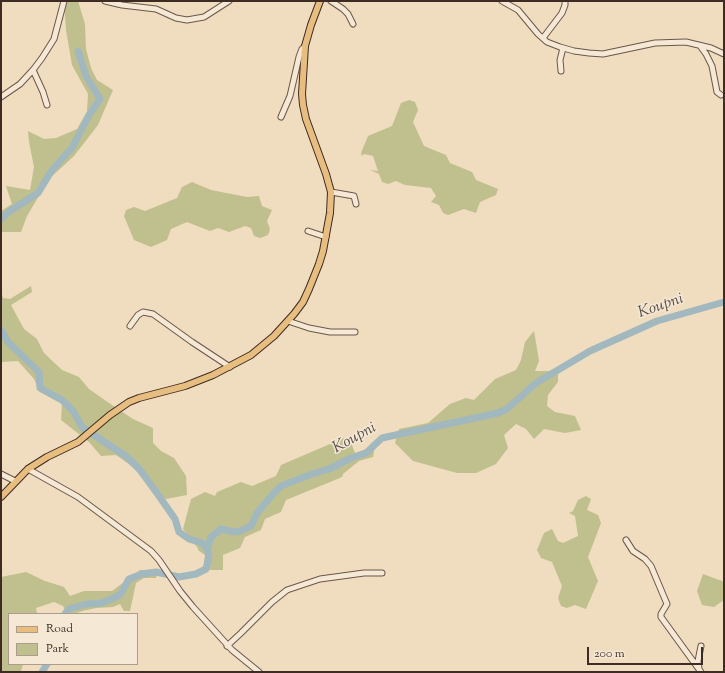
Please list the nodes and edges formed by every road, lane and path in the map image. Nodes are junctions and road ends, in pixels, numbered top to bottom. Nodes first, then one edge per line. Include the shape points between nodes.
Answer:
1 (64, 1) edge
2 (105, 1) edge
3 (229, 1) edge
4 (320, 1) edge
5 (331, 1) edge
6 (502, 1) edge
7 (565, 1) edge
8 (352, 24) dead end
9 (542, 38) junction
10 (305, 46) junction
11 (701, 47) junction
12 (563, 48) junction
13 (724, 54) edge
14 (34, 70) junction
15 (561, 71) dead end
16 (721, 95) dead end
17 (1, 97) edge
18 (47, 105) dead end
19 (281, 116) dead end
20 (331, 192) junction
21 (356, 204) dead end
22 (308, 231) dead end
23 (326, 237) junction
24 (288, 321) junction
25 (130, 326) dead end
26 (354, 332) dead end
27 (230, 367) junction
28 (28, 469) junction
29 (1, 474) edge
30 (15, 481) junction
31 (1, 497) edge
32 (626, 540) dead end
33 (382, 573) dead end
34 (227, 646) junction
35 (701, 646) dead end
36 (700, 671) edge
37 (259, 672) edge

1 - 14 street via 54,39
2 - 3 street via 156,8 176,18 187,20 204,17
4 - 10 main road
5 - 8 street via 348,14
6 - 9 street via 518,10
7 - 9 street via 562,13
9 - 12 street
10 - 19 street via 299,57 290,96
10 - 20 main road via 303,105
11 - 12 street via 686,42 655,43 603,54
11 - 13 street
11 - 16 street via 712,66 717,92
12 - 15 street
14 - 17 street
14 - 18 street
20 - 21 street via 354,196
20 - 23 main road
22 - 23 street
23 - 24 main road via 309,289 303,302
24 - 26 street via 330,332
24 - 27 main road via 263,346
25 - 27 street via 143,312 153,314
27 - 28 main road via 185,386 129,402 72,445
28 - 30 main road
28 - 34 street via 78,497 151,551 186,600
29 - 30 street
30 - 31 main road
32 - 36 street via 633,551 651,566 667,604 661,617
33 - 34 street via 320,578 286,590
34 - 37 street
35 - 36 street via 698,662

